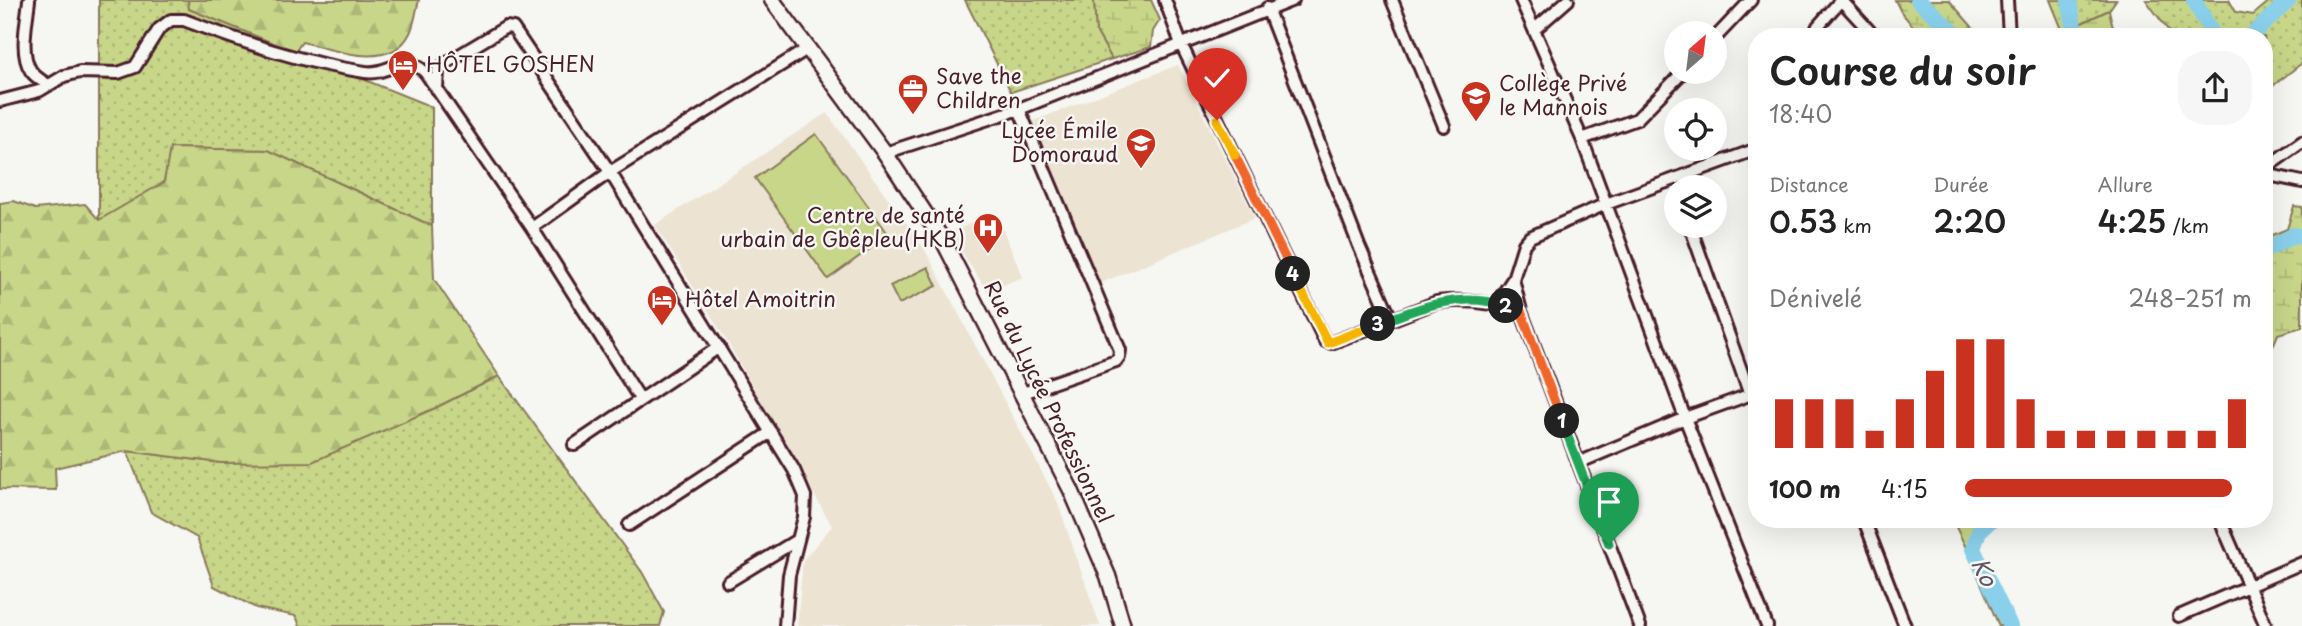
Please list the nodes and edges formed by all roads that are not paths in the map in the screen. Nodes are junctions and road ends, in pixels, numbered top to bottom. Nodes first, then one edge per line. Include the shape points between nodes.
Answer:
1 (29, 0) edge
2 (772, 0) edge
3 (1165, 0) edge
4 (1293, 0) edge
5 (1392, 0) edge
6 (1521, 0) edge
7 (1568, 0) edge
8 (1751, 0) edge
9 (1841, 0) edge
10 (2007, 0) edge
11 (1267, 8) junction
12 (1727, 25) edge
13 (1817, 28) edge
14 (1867, 28) edge
15 (2009, 28) edge
16 (1535, 29) junction
17 (1181, 44) junction
18 (807, 49) junction
19 (1671, 84) edge
20 (48, 85) junction
21 (437, 89) junction
22 (0, 102) edge
23 (1019, 109) junction
24 (1444, 126) dead end
25 (1583, 139) junction
26 (2302, 142) edge
27 (885, 153) junction
28 (1748, 153) edge
29 (2273, 164) edge
30 (610, 172) junction
31 (2273, 174) edge
32 (1697, 175) edge
33 (2302, 182) edge
34 (1664, 187) edge
35 (1606, 204) junction
36 (532, 228) junction
37 (1694, 238) edge
38 (1513, 279) junction
39 (1497, 303) junction
40 (1521, 311) junction
41 (1391, 319) junction
42 (719, 347) junction
43 (1748, 381) edge
44 (1023, 393) junction
45 (1748, 396) edge
46 (640, 399) junction
47 (1685, 418) junction
48 (771, 432) junction
49 (574, 445) dead end
50 (1578, 463) junction
51 (629, 525) dead end
52 (1867, 528) edge
53 (2223, 528) edge
54 (797, 540) junction
55 (2302, 563) edge
56 (728, 582) dead end
57 (2248, 587) junction
58 (2179, 616) dead end
59 (785, 626) edge
60 (1123, 626) edge
61 (1640, 626) edge
62 (1767, 626) edge
63 (1905, 626) edge
64 (2266, 626) edge

1 - 20 street via 27,65
2 - 18 main road, Rue du Lycée Professionnel
3 - 17 street
4 - 11 street
5 - 24 street
6 - 16 street
7 - 16 street
8 - 12 street
9 - 13 street
9 - 14 street
10 - 15 street
11 - 17 street
11 - 41 street
16 - 25 street
17 - 23 street
17 - 41 street via 1325,341 1331,343
18 - 27 main road, Rue du Lycée Professionnel
18 - 30 street
19 - 25 street via 1637,119
20 - 21 street via 80,72 118,73 135,67 159,29 171,20 184,20 349,70 372,73 405,62 418,65
20 - 22 street
21 - 30 street via 439,70 446,63 506,27 513,28
21 - 36 street
23 - 27 street
23 - 44 street via 1120,351 1116,362
25 - 35 street
26 - 29 street
27 - 44 main road, Rue du Lycée Professionnel via 944,243
28 - 32 street
30 - 36 street
30 - 42 street
31 - 33 street
34 - 35 street
35 - 38 street via 1530,237
35 - 47 street
36 - 46 street
37 - 43 street
38 - 39 street
38 - 40 street
39 - 40 street
39 - 41 street via 1437,302
40 - 50 street
42 - 46 street
42 - 48 street
44 - 60 main road, Rue du Lycée Professionnel via 1103,564
45 - 47 street
46 - 49 street
47 - 50 street
47 - 62 street
48 - 51 street
48 - 54 street via 805,496
50 - 61 street
52 - 63 street
53 - 57 street
54 - 56 street
54 - 59 street
55 - 57 street
57 - 58 street
57 - 64 street

